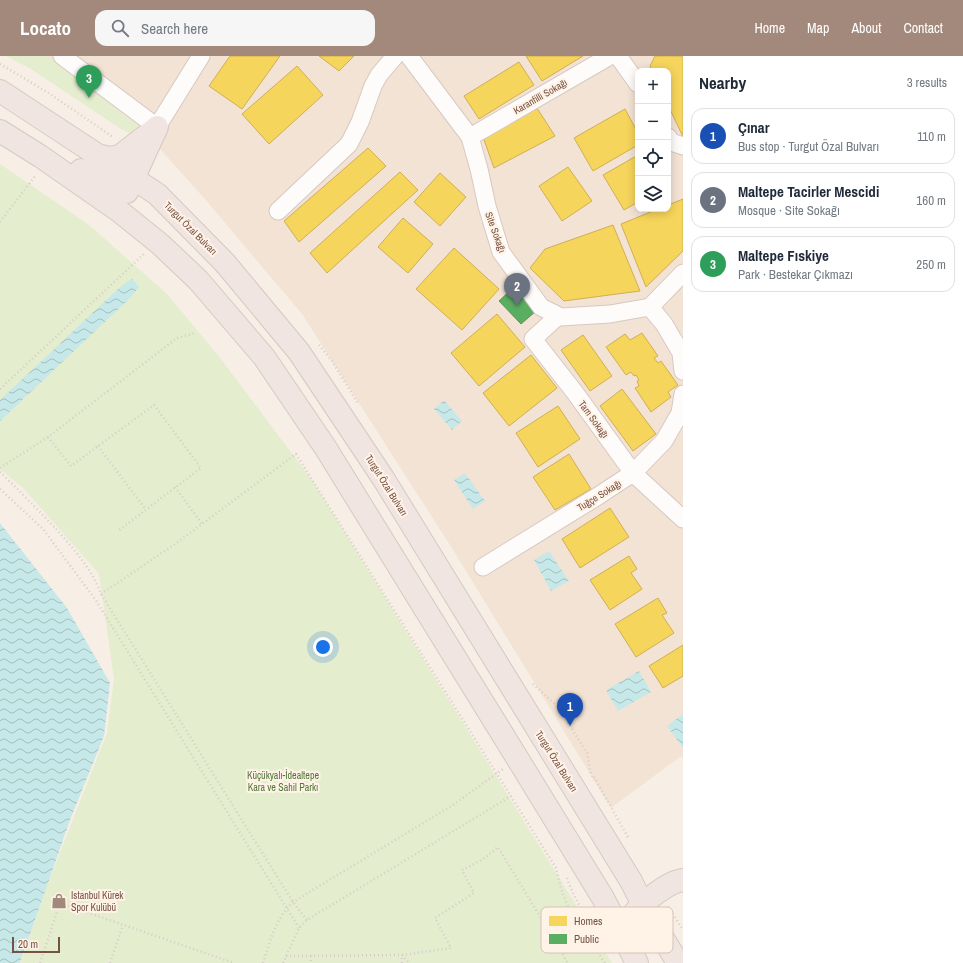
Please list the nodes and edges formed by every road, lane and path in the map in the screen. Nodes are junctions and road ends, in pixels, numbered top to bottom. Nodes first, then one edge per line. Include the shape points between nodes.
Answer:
1 (62, 56) edge
2 (201, 56) edge
3 (395, 56) edge
4 (409, 56) edge
5 (610, 56) edge
6 (618, 56) edge
7 (0, 64) edge
8 (635, 80) edge
9 (0, 91) edge
10 (0, 127) edge
11 (157, 128) junction
12 (0, 131) edge
13 (470, 136) junction
14 (113, 137) dead end
15 (670, 140) edge
16 (683, 146) edge
17 (101, 156) junction
18 (40, 170) dead end
19 (133, 178) junction
20 (119, 211) junction
21 (278, 211) dead end
22 (0, 222) edge
23 (144, 253) dead end
24 (683, 272) edge
25 (650, 307) junction
26 (558, 316) junction
27 (195, 333) dead end
28 (683, 371) edge
29 (0, 389) edge
30 (683, 394) edge
31 (48, 437) junction
32 (98, 446) junction
33 (0, 468) edge
34 (0, 472) edge
35 (633, 473) junction
36 (175, 487) junction
37 (0, 489) edge
38 (146, 510) junction
39 (683, 519) edge
40 (202, 524) junction
41 (118, 531) dead end
42 (483, 567) dead end
43 (102, 594) junction
44 (529, 680) dead end
45 (519, 761) junction
46 (590, 771) junction
47 (498, 773) junction
48 (594, 780) dead end
49 (511, 796) junction
50 (632, 844) dead end
51 (683, 880) edge
52 (293, 902) junction
53 (666, 903) dead end
54 (643, 905) joint
55 (568, 907) edge
56 (608, 907) edge
57 (669, 907) edge
58 (286, 908) junction
59 (673, 914) edge
60 (541, 918) edge
61 (307, 920) junction
62 (123, 925) junction
63 (299, 928) junction
64 (683, 930) edge
65 (562, 953) edge
66 (598, 953) edge
67 (632, 953) edge
68 (672, 953) edge
69 (402, 955) junction
70 (286, 956) junction
71 (311, 956) junction
72 (40, 963) edge
73 (110, 963) edge
74 (234, 963) edge
75 (263, 963) edge
76 (283, 963) edge
77 (311, 963) edge
78 (402, 963) edge
79 (409, 963) edge
80 (568, 963) edge
81 (605, 963) edge
82 (638, 963) edge
83 (678, 963) edge

1 - 11 street
2 - 11 street
3 - 21 street via 373,86 349,144
4 - 13 street, Site Sokağı
5 - 13 street, Karanfilli Sokağı
6 - 8 street
7 - 14 path
9 - 17 highway, Turgut Özal Bulvarı
10 - 19 highway via 28,132 93,178 106,184 122,184
11 - 17 highway via 120,156
11 - 19 highway
12 - 20 highway
13 - 26 street, Site Sokağı via 501,252 541,307
15 - 16 street
17 - 19 highway, Turgut Özal Bulvarı
18 - 22 path
19 - 20 highway
19 - 54 highway, Turgut Özal Bulvarı via 157,194 225,263 299,352 383,478 631,881
20 - 45 highway via 160,244 198,280 264,357 325,447
23 - 29 path
24 - 25 street
25 - 26 street, Site Sokağı via 610,314
25 - 28 street via 664,324 681,353
26 - 35 street, Tam Sokağı via 533,339
27 - 31 path via 177,338
30 - 35 street, Tuğçe Sokağı via 680,413 664,441
31 - 32 path via 71,466
31 - 33 path
32 - 36 path via 154,405 201,468
32 - 38 path
34 - 43 path via 27,497 83,560
35 - 39 street, Tam Sokağı
35 - 42 street, Tuğçe Sokağı
36 - 38 path
36 - 40 path
37 - 58 path via 43,529 95,599
38 - 41 path
40 - 43 path
40 - 47 path via 296,454
43 - 52 path
44 - 46 path via 558,706 587,753
45 - 47 path
45 - 56 highway
46 - 48 path
46 - 50 path
47 - 49 path
47 - 52 path via 453,805
49 - 55 path via 556,868
49 - 61 path
51 - 54 highway via 676,881
52 - 58 path
52 - 61 path
53 - 57 path
58 - 63 path
58 - 75 path
59 - 64 path
60 - 69 path via 498,847 482,860 462,870 474,893 435,918 450,948
61 - 63 path
62 - 72 path via 60,903
62 - 73 path
62 - 74 path
63 - 70 path
65 - 80 path
66 - 81 path
67 - 82 highway
68 - 83 highway, Turgut Özal Bulvarı
69 - 71 path
69 - 78 path
69 - 79 path
70 - 71 path
70 - 76 path
71 - 77 path

